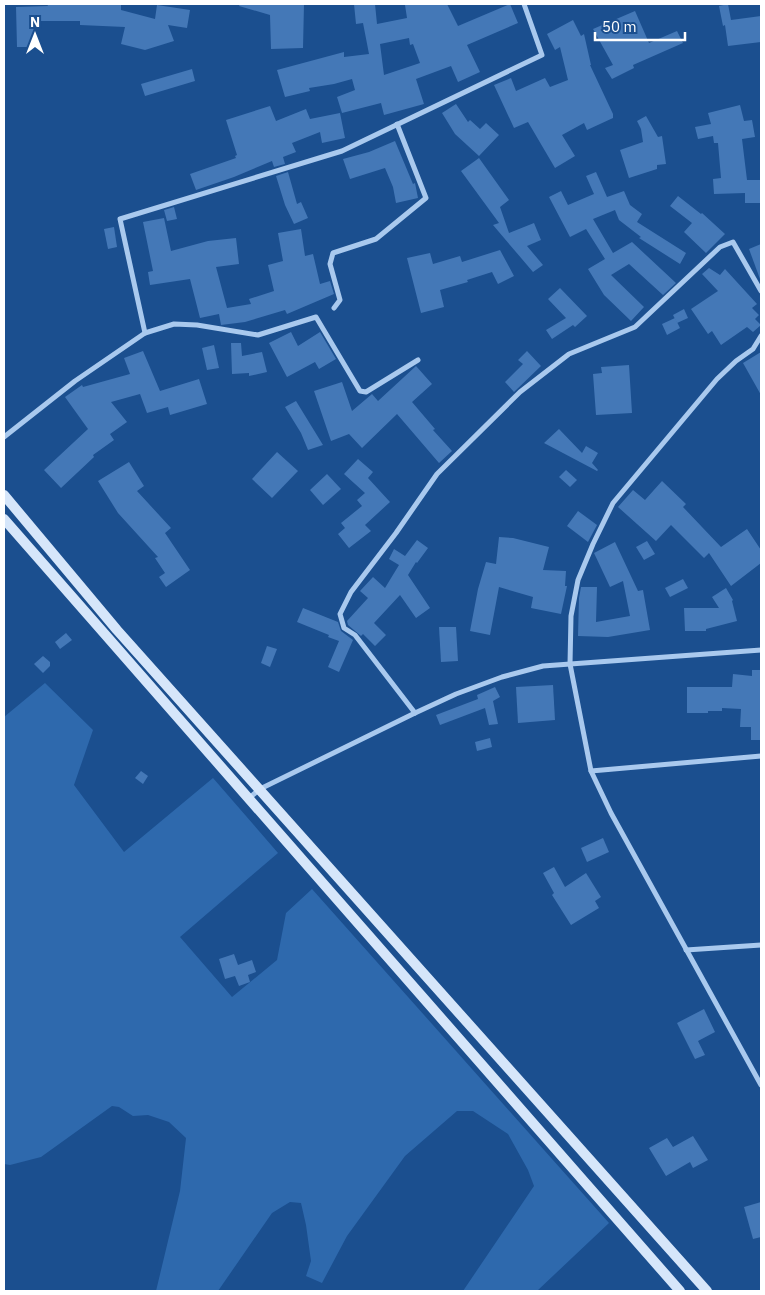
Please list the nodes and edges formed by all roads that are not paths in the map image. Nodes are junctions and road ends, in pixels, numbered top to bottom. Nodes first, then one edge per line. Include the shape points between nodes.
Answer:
1 (524, 4) edge
2 (397, 124) junction
3 (761, 291) edge
4 (334, 308) dead end
5 (145, 333) junction
6 (761, 336) edge
7 (418, 360) dead end
8 (4, 438) edge
9 (4, 495) edge
10 (4, 519) edge
11 (761, 650) edge
12 (570, 664) junction
13 (414, 714) junction
14 (761, 756) edge
15 (591, 771) junction
16 (260, 790) junction
17 (248, 799) junction
18 (761, 945) edge
19 (686, 950) junction
20 (761, 1085) edge
21 (680, 1291) edge
22 (707, 1291) edge

1 - 2 street via 542,55
2 - 4 street via 426,198 376,239 333,253 330,264 340,300
2 - 5 street via 342,150 120,219
3 - 13 street via 733,242 720,247 635,328 569,354 520,392 437,474 352,592 340,614 344,628 355,635
5 - 7 street via 174,324 258,335 316,317 363,392
5 - 8 street via 76,381
6 - 12 street via 753,349 717,379 613,503 578,580 572,616
9 - 16 main road via 117,630
10 - 17 main road
11 - 12 street
12 - 13 street via 543,666 502,677
12 - 15 street
13 - 16 street
14 - 15 street
15 - 19 street
16 - 17 street
16 - 22 main road
17 - 21 main road
18 - 19 street
19 - 20 street

